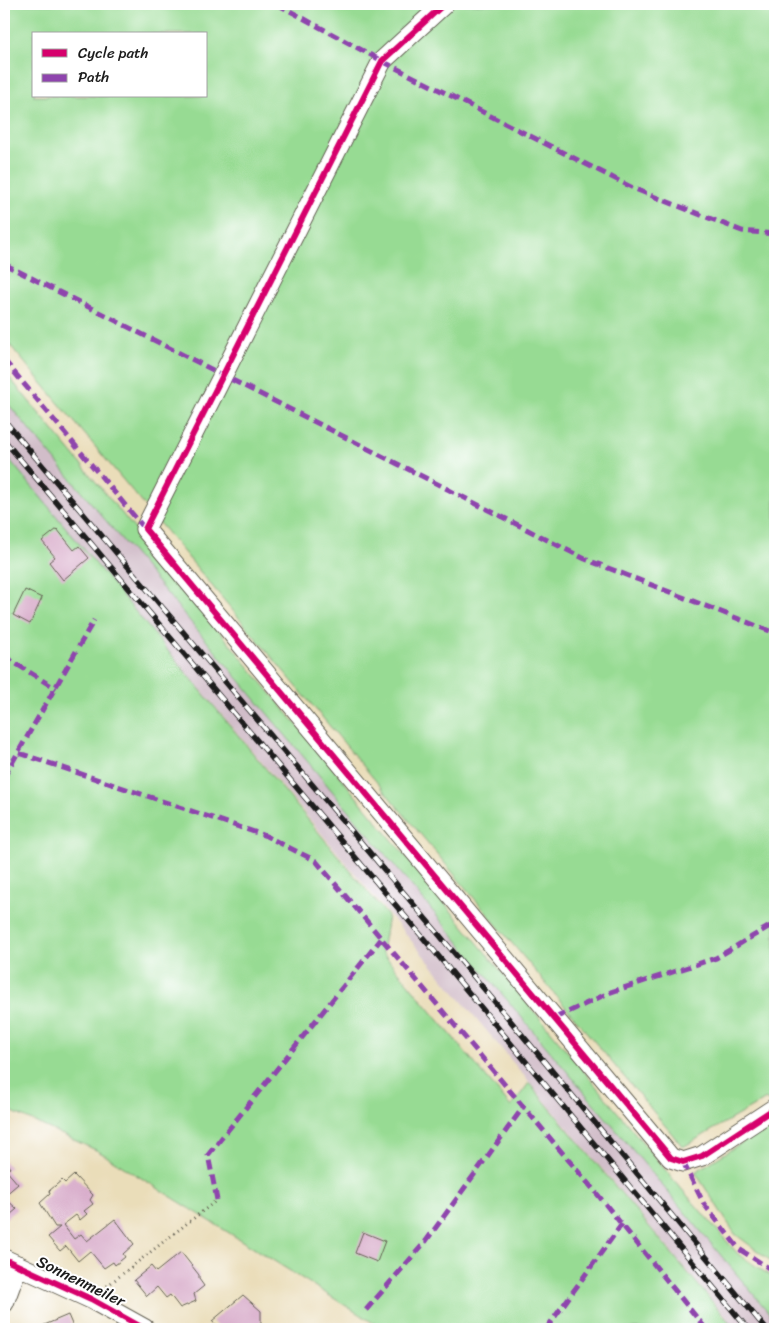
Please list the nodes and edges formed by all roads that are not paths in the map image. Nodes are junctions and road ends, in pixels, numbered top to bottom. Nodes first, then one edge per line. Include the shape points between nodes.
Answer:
1 (444, 4) edge
2 (775, 1108) edge
3 (11, 1262) edge
4 (4, 1303) edge
5 (145, 1329) edge

1 - 2 street via 382,62 145,529 671,1158 683,1162 702,1156
3 - 4 street, Sonnenmeiler
3 - 5 street, Sonnenmeiler via 91,1299

